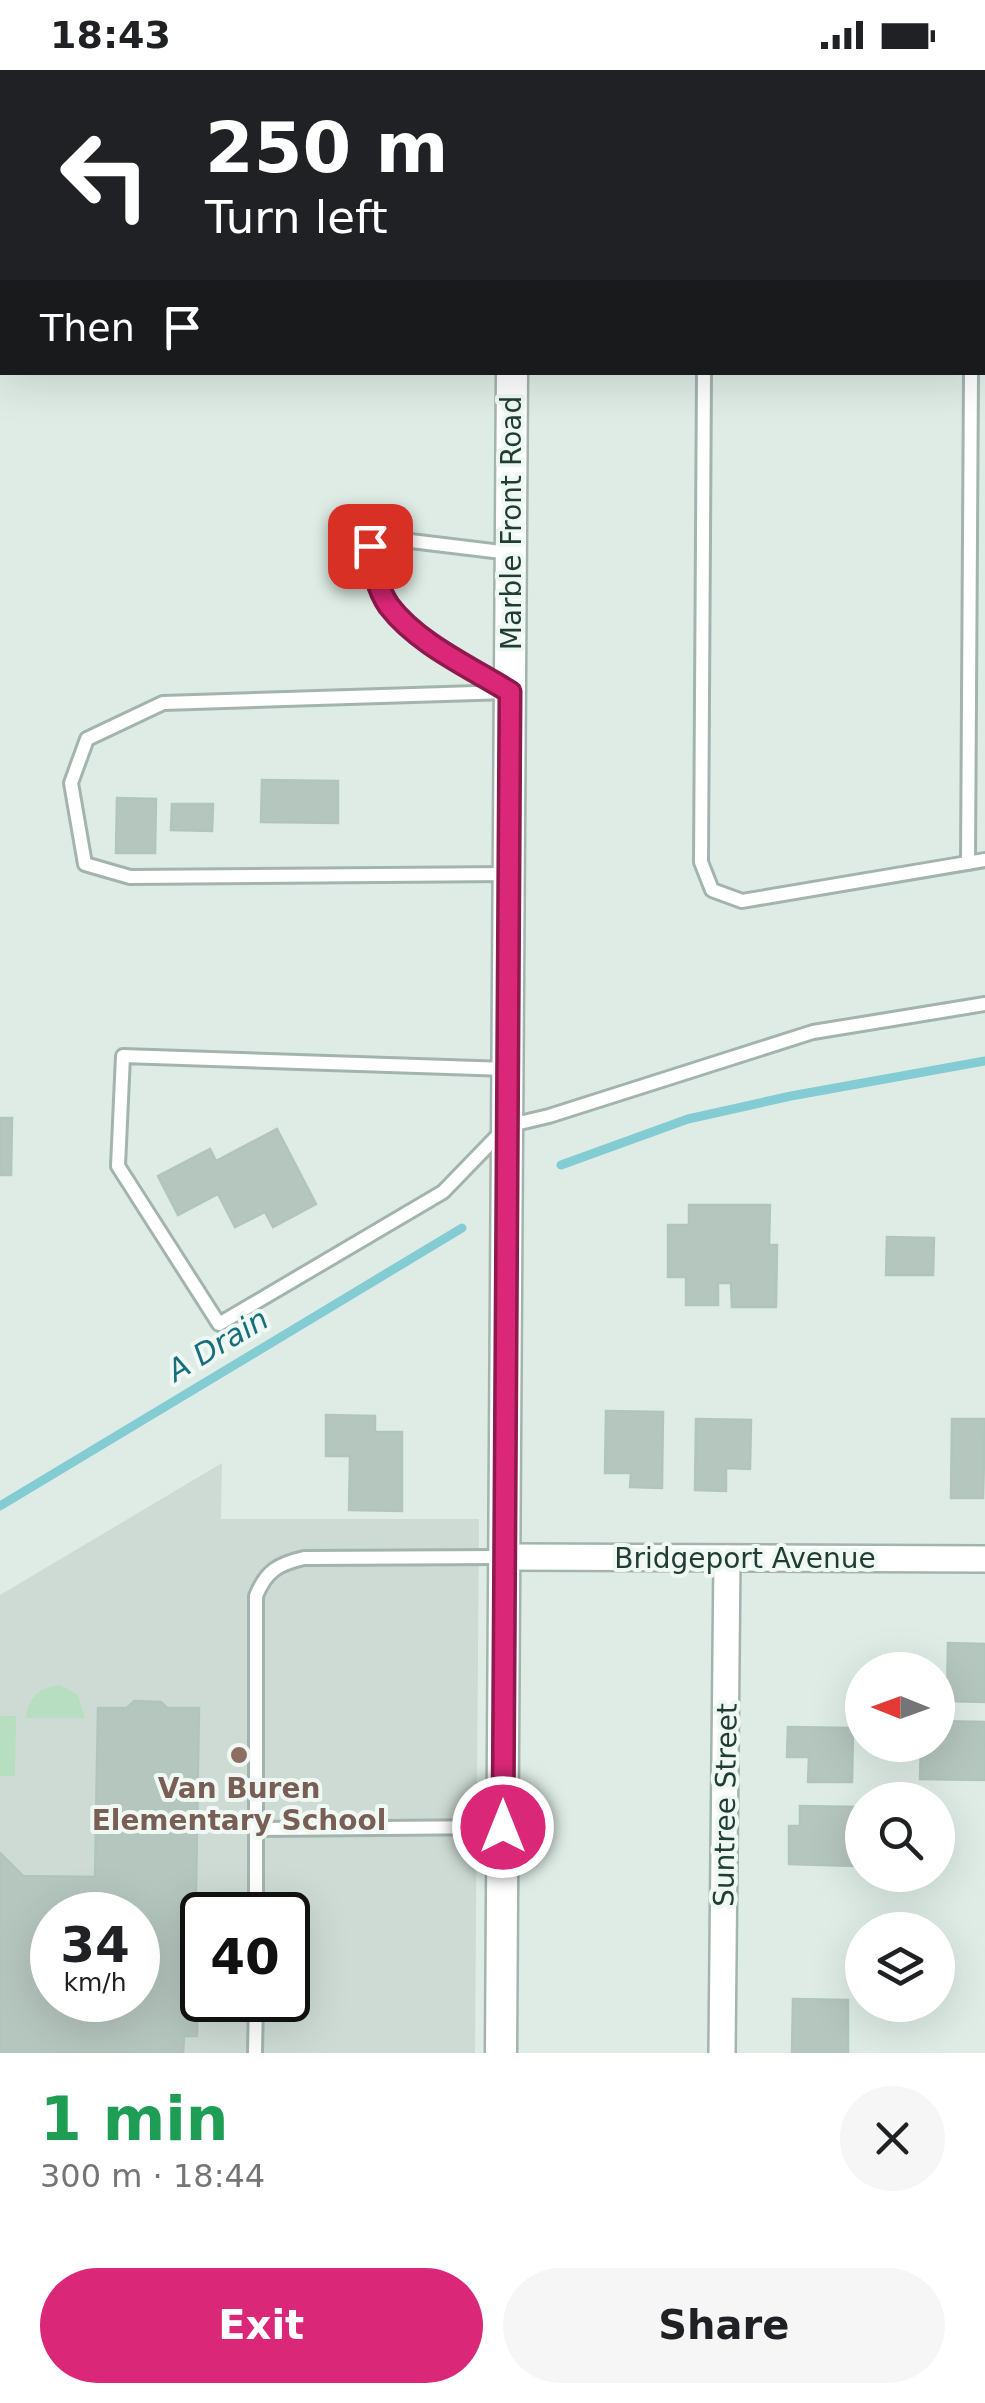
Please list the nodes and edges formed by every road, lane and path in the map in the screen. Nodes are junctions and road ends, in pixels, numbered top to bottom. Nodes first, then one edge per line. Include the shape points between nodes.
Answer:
1 (512, 375) edge
2 (704, 375) edge
3 (971, 375) edge
4 (511, 553) junction
5 (510, 692) junction
6 (985, 860) edge
7 (968, 863) junction
8 (509, 874) junction
9 (985, 1004) edge
10 (507, 1069) junction
11 (507, 1126) junction
12 (505, 1556) junction
13 (727, 1558) junction
14 (985, 1560) edge
15 (503, 1827) junction
16 (257, 1829) junction
17 (256, 1892) edge
18 (256, 2022) edge
19 (256, 2053) edge
20 (502, 2053) edge
21 (722, 2053) edge

1 - 4 street, Marble Front Road
2 - 7 lane via 701,862 712,890 742,901
3 - 7 lane
4 - 5 street, Marble Front Road
4 - 5 lane via 378,537 370,546 388,605 422,637
5 - 8 street, Marble Front Road
5 - 8 lane via 163,703 87,739 71,783 85,864 130,877
6 - 7 lane
8 - 10 street, Marble Front Road
9 - 11 lane via 813,1032
10 - 11 street, Marble Front Road
10 - 11 lane via 123,1056 118,1166 218,1324 443,1192
11 - 12 street, Marble Front Road
12 - 13 street, Bridgeport Avenue
12 - 15 street, Marble Front Road
12 - 16 lane via 304,1558 264,1577 256,1596
13 - 14 street, Bridgeport Avenue
13 - 21 street, Suntree Street
15 - 16 lane
15 - 20 street, Marble Front Road
16 - 17 lane
18 - 19 lane

